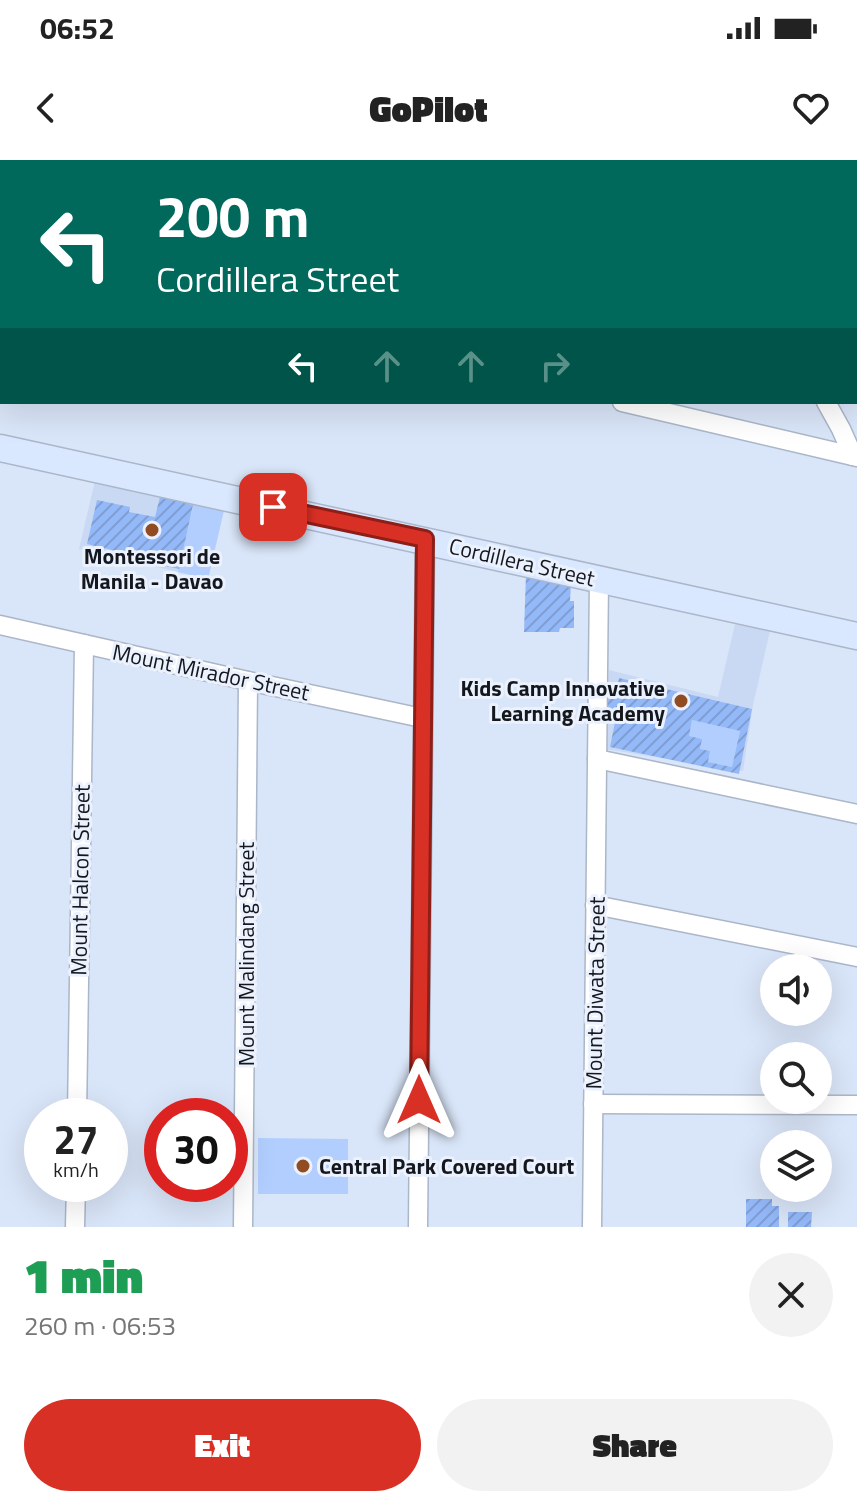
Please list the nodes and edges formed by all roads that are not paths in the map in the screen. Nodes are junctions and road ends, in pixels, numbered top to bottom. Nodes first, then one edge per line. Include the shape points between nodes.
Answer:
1 (630, 404) edge
2 (827, 404) edge
3 (0, 448) edge
4 (855, 457) edge
5 (425, 539) junction
6 (599, 579) junction
7 (0, 625) edge
8 (857, 636) edge
9 (84, 644) junction
10 (248, 681) junction
11 (422, 718) junction
12 (597, 759) junction
13 (857, 814) edge
14 (595, 905) junction
15 (857, 957) edge
16 (77, 1098) edge
17 (593, 1104) junction
18 (857, 1105) edge
19 (76, 1202) edge
20 (75, 1227) edge
21 (243, 1227) edge
22 (418, 1227) edge
23 (592, 1227) edge

1 - 4 street
2 - 4 street
3 - 5 street, Cordillera Street
5 - 6 street, Cordillera Street
5 - 11 street
6 - 8 street, Cordillera Street
6 - 12 street, Mount Diwata Street
7 - 9 street, Mount Mirador Street
9 - 10 street, Mount Mirador Street
9 - 16 street, Mount Halcon Street
10 - 11 street, Mount Mirador Street
10 - 21 street, Mount Malindang Street
11 - 22 street
12 - 13 street
12 - 14 street, Mount Diwata Street
14 - 15 street
14 - 17 street, Mount Diwata Street
17 - 18 street
17 - 23 street, Mount Diwata Street
19 - 20 street

